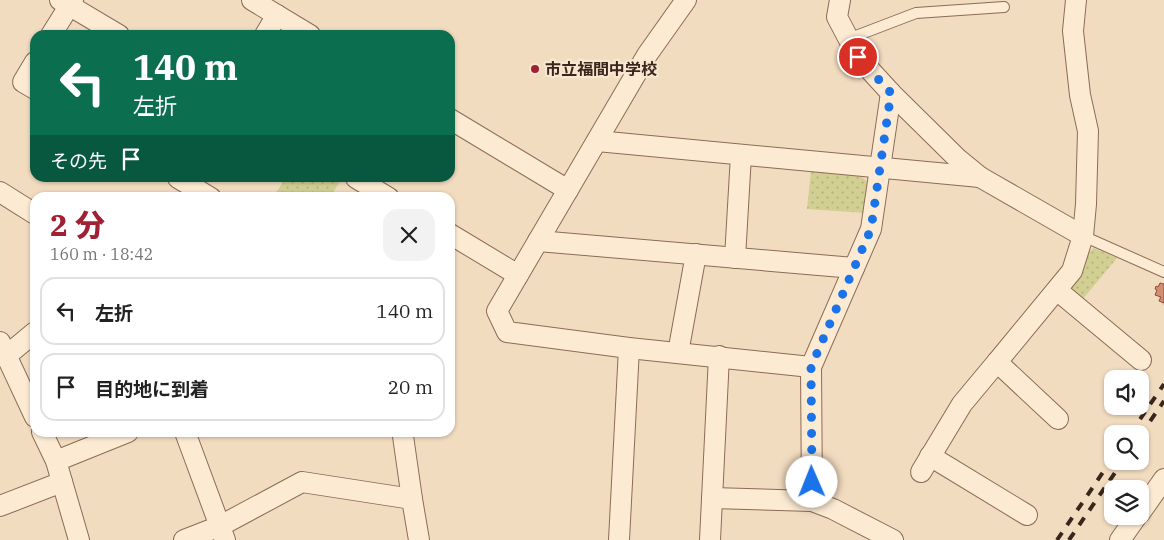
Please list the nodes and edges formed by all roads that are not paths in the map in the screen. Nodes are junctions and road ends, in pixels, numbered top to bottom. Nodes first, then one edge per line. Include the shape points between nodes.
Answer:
1 (252, 0) edge
2 (686, 0) edge
3 (840, 0) edge
4 (1076, 0) edge
5 (68, 2) edge
6 (1004, 7) dead end
7 (277, 15) junction
8 (54, 30) edge
9 (111, 30) edge
10 (268, 30) edge
11 (302, 30) edge
12 (848, 39) junction
13 (30, 70) edge
14 (30, 86) edge
15 (891, 93) junction
16 (455, 122) edge
17 (597, 141) junction
18 (741, 155) junction
19 (880, 168) junction
20 (980, 176) junction
21 (185, 182) edge
22 (363, 182) edge
23 (568, 190) junction
24 (0, 192) edge
25 (201, 192) edge
26 (379, 192) edge
27 (30, 211) edge
28 (1083, 236) junction
29 (455, 237) edge
30 (538, 240) junction
31 (696, 254) junction
32 (735, 258) junction
33 (854, 268) junction
34 (1164, 272) edge
35 (518, 275) junction
36 (1058, 291) junction
37 (30, 335) edge
38 (629, 348) junction
39 (3, 349) edge
40 (678, 353) junction
41 (718, 356) junction
42 (1141, 360) dead end
43 (997, 362) junction
44 (811, 367) junction
45 (30, 407) edge
46 (1058, 419) dead end
47 (44, 437) edge
48 (116, 437) edge
49 (187, 437) edge
50 (402, 437) edge
51 (56, 461) junction
52 (62, 482) junction
53 (1162, 486) edge
54 (712, 498) junction
55 (412, 499) junction
56 (812, 501) junction
57 (1149, 501) edge
58 (0, 506) edge
59 (1027, 515) dead end
60 (1131, 525) edge
61 (222, 533) edge
62 (80, 540) edge
63 (184, 540) edge
64 (419, 540) edge
65 (619, 540) edge
66 (710, 540) edge
67 (893, 540) edge
68 (1120, 540) edge

1 - 7 street
2 - 17 street via 647,55
3 - 12 street via 837,17
4 - 28 street via 1074,40 1080,95 1088,130
5 - 8 street
5 - 9 street
6 - 12 lane via 916,13
7 - 10 street
7 - 11 street
12 - 15 street via 858,57
13 - 14 street via 23,82
15 - 19 street
15 - 20 street via 958,159
16 - 23 street
17 - 18 street
17 - 23 street
18 - 19 street
18 - 32 street
19 - 20 street
19 - 33 street via 871,229
20 - 28 street
21 - 25 street
22 - 26 street
23 - 30 street
24 - 27 street
28 - 34 lane
28 - 36 street via 1072,271
29 - 35 street
30 - 31 street
30 - 35 street
31 - 32 street
31 - 40 street
32 - 33 street
33 - 44 street
35 - 38 street via 497,310 507,332
36 - 42 street
36 - 43 street
37 - 39 street
38 - 40 street
38 - 65 street
39 - 45 street
40 - 41 street
41 - 44 street
41 - 54 street
43 - 46 street
43 - 59 street via 962,404 925,464
44 - 56 street
47 - 51 street
48 - 51 street
49 - 61 street
50 - 55 street
51 - 52 street
52 - 58 street
52 - 62 street
53 - 57 street
54 - 56 street
54 - 66 street
55 - 61 street via 302,482
55 - 64 street
56 - 67 street
60 - 68 street
61 - 63 street

